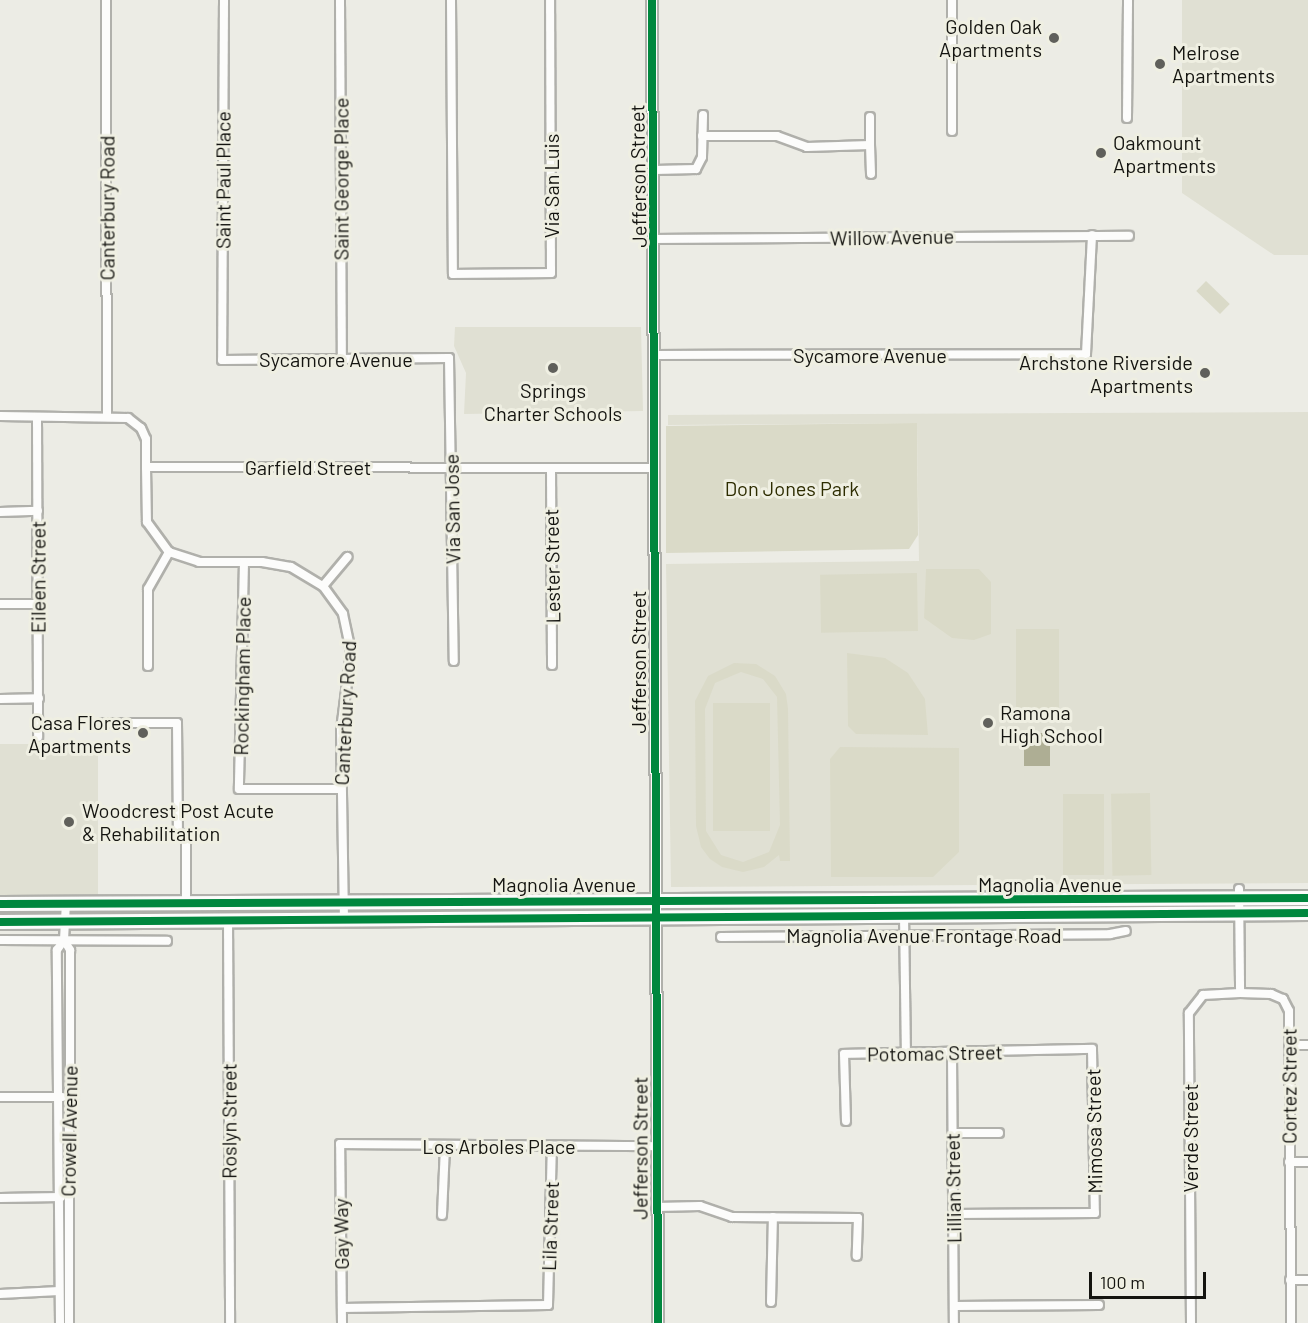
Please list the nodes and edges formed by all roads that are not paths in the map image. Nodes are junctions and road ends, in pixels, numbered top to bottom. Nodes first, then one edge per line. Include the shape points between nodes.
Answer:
1 (106, 0) edge
2 (224, 0) edge
3 (340, 0) edge
4 (451, 0) edge
5 (550, 0) edge
6 (652, 0) edge
7 (952, 0) edge
8 (1128, 0) edge
9 (703, 115) dead end
10 (870, 117) dead end
11 (1127, 118) dead end
12 (952, 131) dead end
13 (702, 136) junction
14 (870, 145) junction
15 (655, 170) junction
16 (871, 174) dead end
17 (1092, 235) junction
18 (1129, 236) dead end
19 (656, 239) junction
20 (654, 355) junction
21 (342, 358) junction
22 (449, 358) joint
23 (222, 360) joint
24 (0, 416) edge
25 (107, 416) junction
26 (37, 417) junction
27 (146, 467) junction
28 (452, 467) junction
29 (551, 468) junction
30 (653, 468) junction
31 (38, 511) junction
32 (0, 512) edge
33 (169, 552) junction
34 (347, 557) dead end
35 (244, 562) junction
36 (323, 586) junction
37 (0, 604) edge
38 (38, 604) junction
39 (454, 661) dead end
40 (552, 665) dead end
41 (148, 666) dead end
42 (39, 698) junction
43 (0, 699) edge
44 (103, 723) dead end
45 (39, 736) dead end
46 (341, 789) junction
47 (1239, 893) junction
48 (1308, 898) edge
49 (344, 901) junction
50 (655, 901) junction
51 (186, 902) junction
52 (0, 904) edge
53 (66, 904) junction
54 (1240, 913) junction
55 (1308, 914) edge
56 (655, 915) junction
57 (904, 915) junction
58 (228, 920) junction
59 (344, 920) junction
60 (0, 922) edge
61 (65, 922) junction
62 (1126, 931) dead end
63 (904, 935) junction
64 (721, 937) dead end
65 (0, 940) edge
66 (64, 940) junction
67 (167, 941) dead end
68 (1240, 993) junction
69 (1289, 1045) junction
70 (1308, 1045) edge
71 (1092, 1049) joint
72 (952, 1053) junction
73 (906, 1054) junction
74 (68, 1096) junction
75 (0, 1097) edge
76 (58, 1097) junction
77 (846, 1121) dead end
78 (953, 1133) junction
79 (999, 1133) dead end
80 (340, 1144) joint
81 (445, 1146) junction
82 (552, 1146) junction
83 (657, 1146) junction
84 (1289, 1162) junction
85 (1308, 1162) edge
86 (58, 1197) junction
87 (68, 1197) junction
88 (0, 1198) edge
89 (657, 1207) junction
90 (954, 1214) junction
91 (442, 1215) dead end
92 (773, 1217) junction
93 (857, 1256) dead end
94 (1290, 1280) junction
95 (1308, 1280) edge
96 (59, 1291) junction
97 (0, 1294) edge
98 (771, 1302) dead end
99 (1099, 1305) dead end
100 (954, 1306) junction
101 (342, 1308) junction
102 (60, 1323) edge
103 (69, 1323) edge
104 (230, 1323) edge
105 (342, 1323) edge
106 (658, 1323) edge
107 (954, 1323) edge
108 (1191, 1323) edge
109 (1291, 1323) edge

1 - 25 street, Canterbury Road
2 - 23 street, Saint Paul Place
3 - 21 street, Saint George Place
4 - 5 street, Via San Luis via 453,274 551,273
6 - 15 street, Jefferson Street
7 - 12 street
8 - 11 street
9 - 13 street
10 - 14 street
13 - 14 street via 777,136 807,147
13 - 15 street via 702,157 696,169
14 - 16 street
15 - 19 street, Jefferson Street
17 - 18 street, Willow Avenue
17 - 19 street, Willow Avenue
17 - 20 street, Sycamore Avenue via 1086,354
19 - 20 street, Jefferson Street
20 - 30 street, Jefferson Street
21 - 22 street, Sycamore Avenue
21 - 23 street, Sycamore Avenue
22 - 28 street, Via San Jose
24 - 26 street
25 - 26 street
25 - 27 street via 128,418 141,428 146,439
26 - 31 street, Eileen Street
27 - 28 street, Garfield Street
27 - 33 street via 147,522
28 - 29 street, Garfield Street
28 - 39 street, Via San Jose
29 - 30 street, Garfield Street
29 - 40 street, Lester Street
30 - 50 street, Jefferson Street
31 - 32 street
31 - 38 street, Eileen Street
33 - 35 street, Canterbury Road via 199,562
33 - 41 street via 148,589
34 - 36 street
35 - 36 street, Canterbury Road via 285,565
35 - 46 street, Rockingham Place via 239,789
36 - 46 street, Canterbury Road via 343,614 351,641 351,672 342,714
37 - 38 street
38 - 42 street, Eileen Street
42 - 43 street
42 - 45 street, Eileen Street
44 - 51 street via 177,723 178,831 186,841
46 - 49 street, Canterbury Road
47 - 48 main road, Magnolia Avenue
47 - 50 main road, Magnolia Avenue
47 - 54 street
49 - 50 main road, Magnolia Avenue
49 - 51 main road, Magnolia Avenue
49 - 59 street, Canterbury Road
50 - 56 street, Jefferson Street
51 - 53 main road, Magnolia Avenue
52 - 53 main road, Magnolia Avenue
53 - 61 street, Crowell Avenue
54 - 55 main road, Magnolia Avenue
54 - 57 main road, Magnolia Avenue
54 - 68 street
56 - 57 main road, Magnolia Avenue
56 - 59 main road, Magnolia Avenue
56 - 83 street, Jefferson Street
57 - 63 street
58 - 59 main road, Magnolia Avenue
58 - 61 main road, Magnolia Avenue
58 - 104 street, Roslyn Street
60 - 61 main road, Magnolia Avenue
61 - 66 street, Crowell Avenue
62 - 63 street, Magnolia Avenue Frontage Road
63 - 64 street, Magnolia Avenue Frontage Road
63 - 73 street
65 - 66 street
66 - 67 street
66 - 74 street, Crowell Avenue via 70,950
66 - 76 street, Crowell Avenue via 57,950
68 - 69 street, Cortez Street via 1271,994 1283,999 1289,1011
68 - 108 street, Verde Street via 1203,995 1189,1013
69 - 70 street
69 - 84 street, Cortez Street
71 - 72 street, Potomac Street
71 - 90 street, Mimosa Street via 1095,1213
72 - 73 street, Potomac Street
72 - 78 street, Lillian Street
73 - 77 street, Potomac Street via 844,1054
74 - 76 street
74 - 87 street, Crowell Avenue
75 - 76 street
76 - 86 street, Crowell Avenue
78 - 79 street
78 - 90 street, Lillian Street
80 - 81 street, Los Arboles Place
80 - 101 street, Gay Way
81 - 82 street, Los Arboles Place
81 - 91 street
82 - 83 street, Los Arboles Place
82 - 101 street, Lila Street via 548,1305
83 - 89 street, Jefferson Street
84 - 85 street
84 - 94 street, Cortez Street
86 - 87 street
86 - 88 street
86 - 96 street, Crowell Avenue
87 - 103 street, Crowell Avenue
89 - 92 street via 700,1206 732,1217
89 - 106 street, Jefferson Street
90 - 100 street, Lillian Street
92 - 93 street via 858,1218
92 - 98 street
94 - 95 street
94 - 109 street, Cortez Street
96 - 97 street
96 - 102 street, Crowell Avenue
99 - 100 street
100 - 107 street, Lillian Street
101 - 105 street, Gay Way

